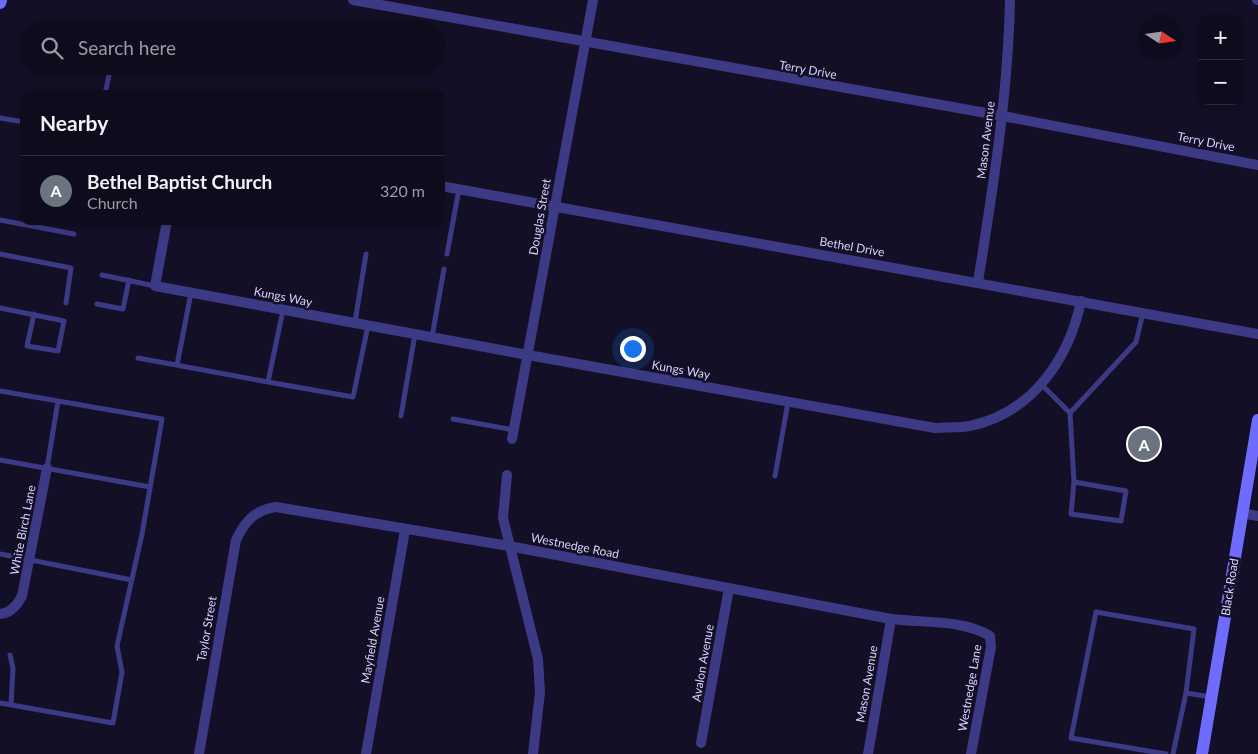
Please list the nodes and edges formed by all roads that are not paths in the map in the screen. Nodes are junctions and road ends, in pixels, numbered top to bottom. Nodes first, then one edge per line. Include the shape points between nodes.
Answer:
1 (353, 0) edge
2 (592, 0) edge
3 (1010, 0) edge
4 (585, 43) junction
5 (109, 75) edge
6 (106, 90) edge
7 (1003, 116) junction
8 (0, 118) edge
9 (20, 121) edge
10 (1258, 165) edge
11 (445, 187) edge
12 (459, 189) junction
13 (555, 206) junction
14 (0, 220) edge
15 (20, 224) edge
16 (26, 225) edge
17 (166, 225) edge
18 (74, 234) dead end
19 (0, 254) edge
20 (366, 254) dead end
21 (447, 254) dead end
22 (444, 269) dead end
23 (102, 275) dead end
24 (129, 280) junction
25 (978, 282) junction
26 (155, 286) junction
27 (191, 292) junction
28 (1081, 301) junction
29 (66, 303) dead end
30 (97, 304) dead end
31 (0, 308) edge
32 (283, 310) junction
33 (1143, 313) junction
34 (34, 314) junction
35 (354, 323) junction
36 (368, 326) junction
37 (415, 334) junction
38 (1258, 334) edge
39 (432, 337) junction
40 (528, 355) junction
41 (138, 358) dead end
42 (178, 366) junction
43 (268, 382) junction
44 (1041, 384) junction
45 (0, 391) edge
46 (58, 401) junction
47 (788, 402) junction
48 (1070, 413) junction
49 (401, 416) dead end
50 (452, 420) dead end
51 (1258, 420) edge
52 (513, 435) joint
53 (0, 460) edge
54 (48, 468) junction
55 (507, 475) dead end
56 (775, 476) dead end
57 (1074, 482) junction
58 (150, 487) junction
59 (1242, 513) junction
60 (254, 514) joint
61 (1258, 516) edge
62 (405, 530) junction
63 (509, 546) junction
64 (0, 554) edge
65 (30, 559) junction
66 (132, 580) junction
67 (729, 588) junction
68 (0, 614) edge
69 (891, 618) junction
70 (10, 656) dead end
71 (1186, 693) junction
72 (1212, 697) junction
73 (0, 703) edge
74 (11, 705) junction
75 (701, 743) dead end
76 (1126, 747) junction
77 (198, 754) edge
78 (366, 754) edge
79 (533, 754) edge
80 (868, 754) edge
81 (971, 754) edge
82 (1124, 754) edge
83 (1166, 754) edge
84 (1173, 754) edge
85 (1202, 754) edge

1 - 4 street, Terry Drive
2 - 4 street, Douglas Street
3 - 7 street, Mason Avenue
4 - 7 street, Terry Drive
4 - 13 street, Douglas Street
5 - 6 lane
7 - 10 street, Terry Drive
7 - 25 street, Mason Avenue
8 - 9 lane
11 - 12 street, Bethel Drive
12 - 13 street, Bethel Drive
12 - 21 lane
13 - 25 street, Bethel Drive
13 - 40 street, Douglas Street
14 - 15 lane
16 - 18 lane
17 - 26 street
19 - 29 lane via 71,268
20 - 35 lane
22 - 39 lane
23 - 24 lane
24 - 26 lane
24 - 30 lane via 123,309
25 - 28 street, Bethel Drive
26 - 27 street, Kungs Way
27 - 32 street, Kungs Way
27 - 42 lane
28 - 33 street, Bethel Drive
28 - 44 street, Kungs Way via 1068,345
31 - 34 lane
32 - 35 street, Kungs Way
32 - 43 lane
33 - 38 street, Bethel Drive
33 - 48 lane via 1136,342
34 - 34 lane via 27,346 58,351 64,321
35 - 36 street, Kungs Way
36 - 37 street, Kungs Way
36 - 43 lane via 354,397
37 - 39 street, Kungs Way
37 - 49 lane
39 - 40 street, Kungs Way
40 - 47 street, Kungs Way
40 - 52 street, Douglas Street
41 - 42 lane
42 - 43 lane
44 - 47 street, Kungs Way via 1004,412 970,426 935,428
44 - 48 lane
45 - 46 lane
46 - 54 lane
46 - 58 lane via 162,419
47 - 56 lane
48 - 57 lane
50 - 52 lane
51 - 59 main road, Black Road
53 - 54 lane
54 - 58 lane
54 - 65 street, White Birch Lane
55 - 63 street via 503,518
57 - 57 lane via 1126,491 1121,521 1071,514
58 - 66 lane
59 - 61 street
59 - 72 main road, Black Road
60 - 62 street, Westnedge Road via 276,507
60 - 77 street, Taylor Street via 236,540
62 - 63 street, Westnedge Road
62 - 78 street, Mayfield Avenue
63 - 67 street, Westnedge Road
63 - 79 street via 538,659 540,692
64 - 65 lane
65 - 66 lane
65 - 68 street, White Birch Lane via 22,596 16,606
66 - 74 lane via 117,646 122,672 113,723
67 - 69 street, Westnedge Road
67 - 75 street, Avalon Avenue
69 - 80 street, Mason Avenue
69 - 81 street, Westnedge Lane via 938,622 990,636 991,647
70 - 74 lane via 13,668
71 - 72 lane
71 - 76 lane via 1194,629 1096,612 1071,738
71 - 84 lane
72 - 85 main road, Black Road
73 - 74 lane
76 - 82 lane
76 - 83 lane

